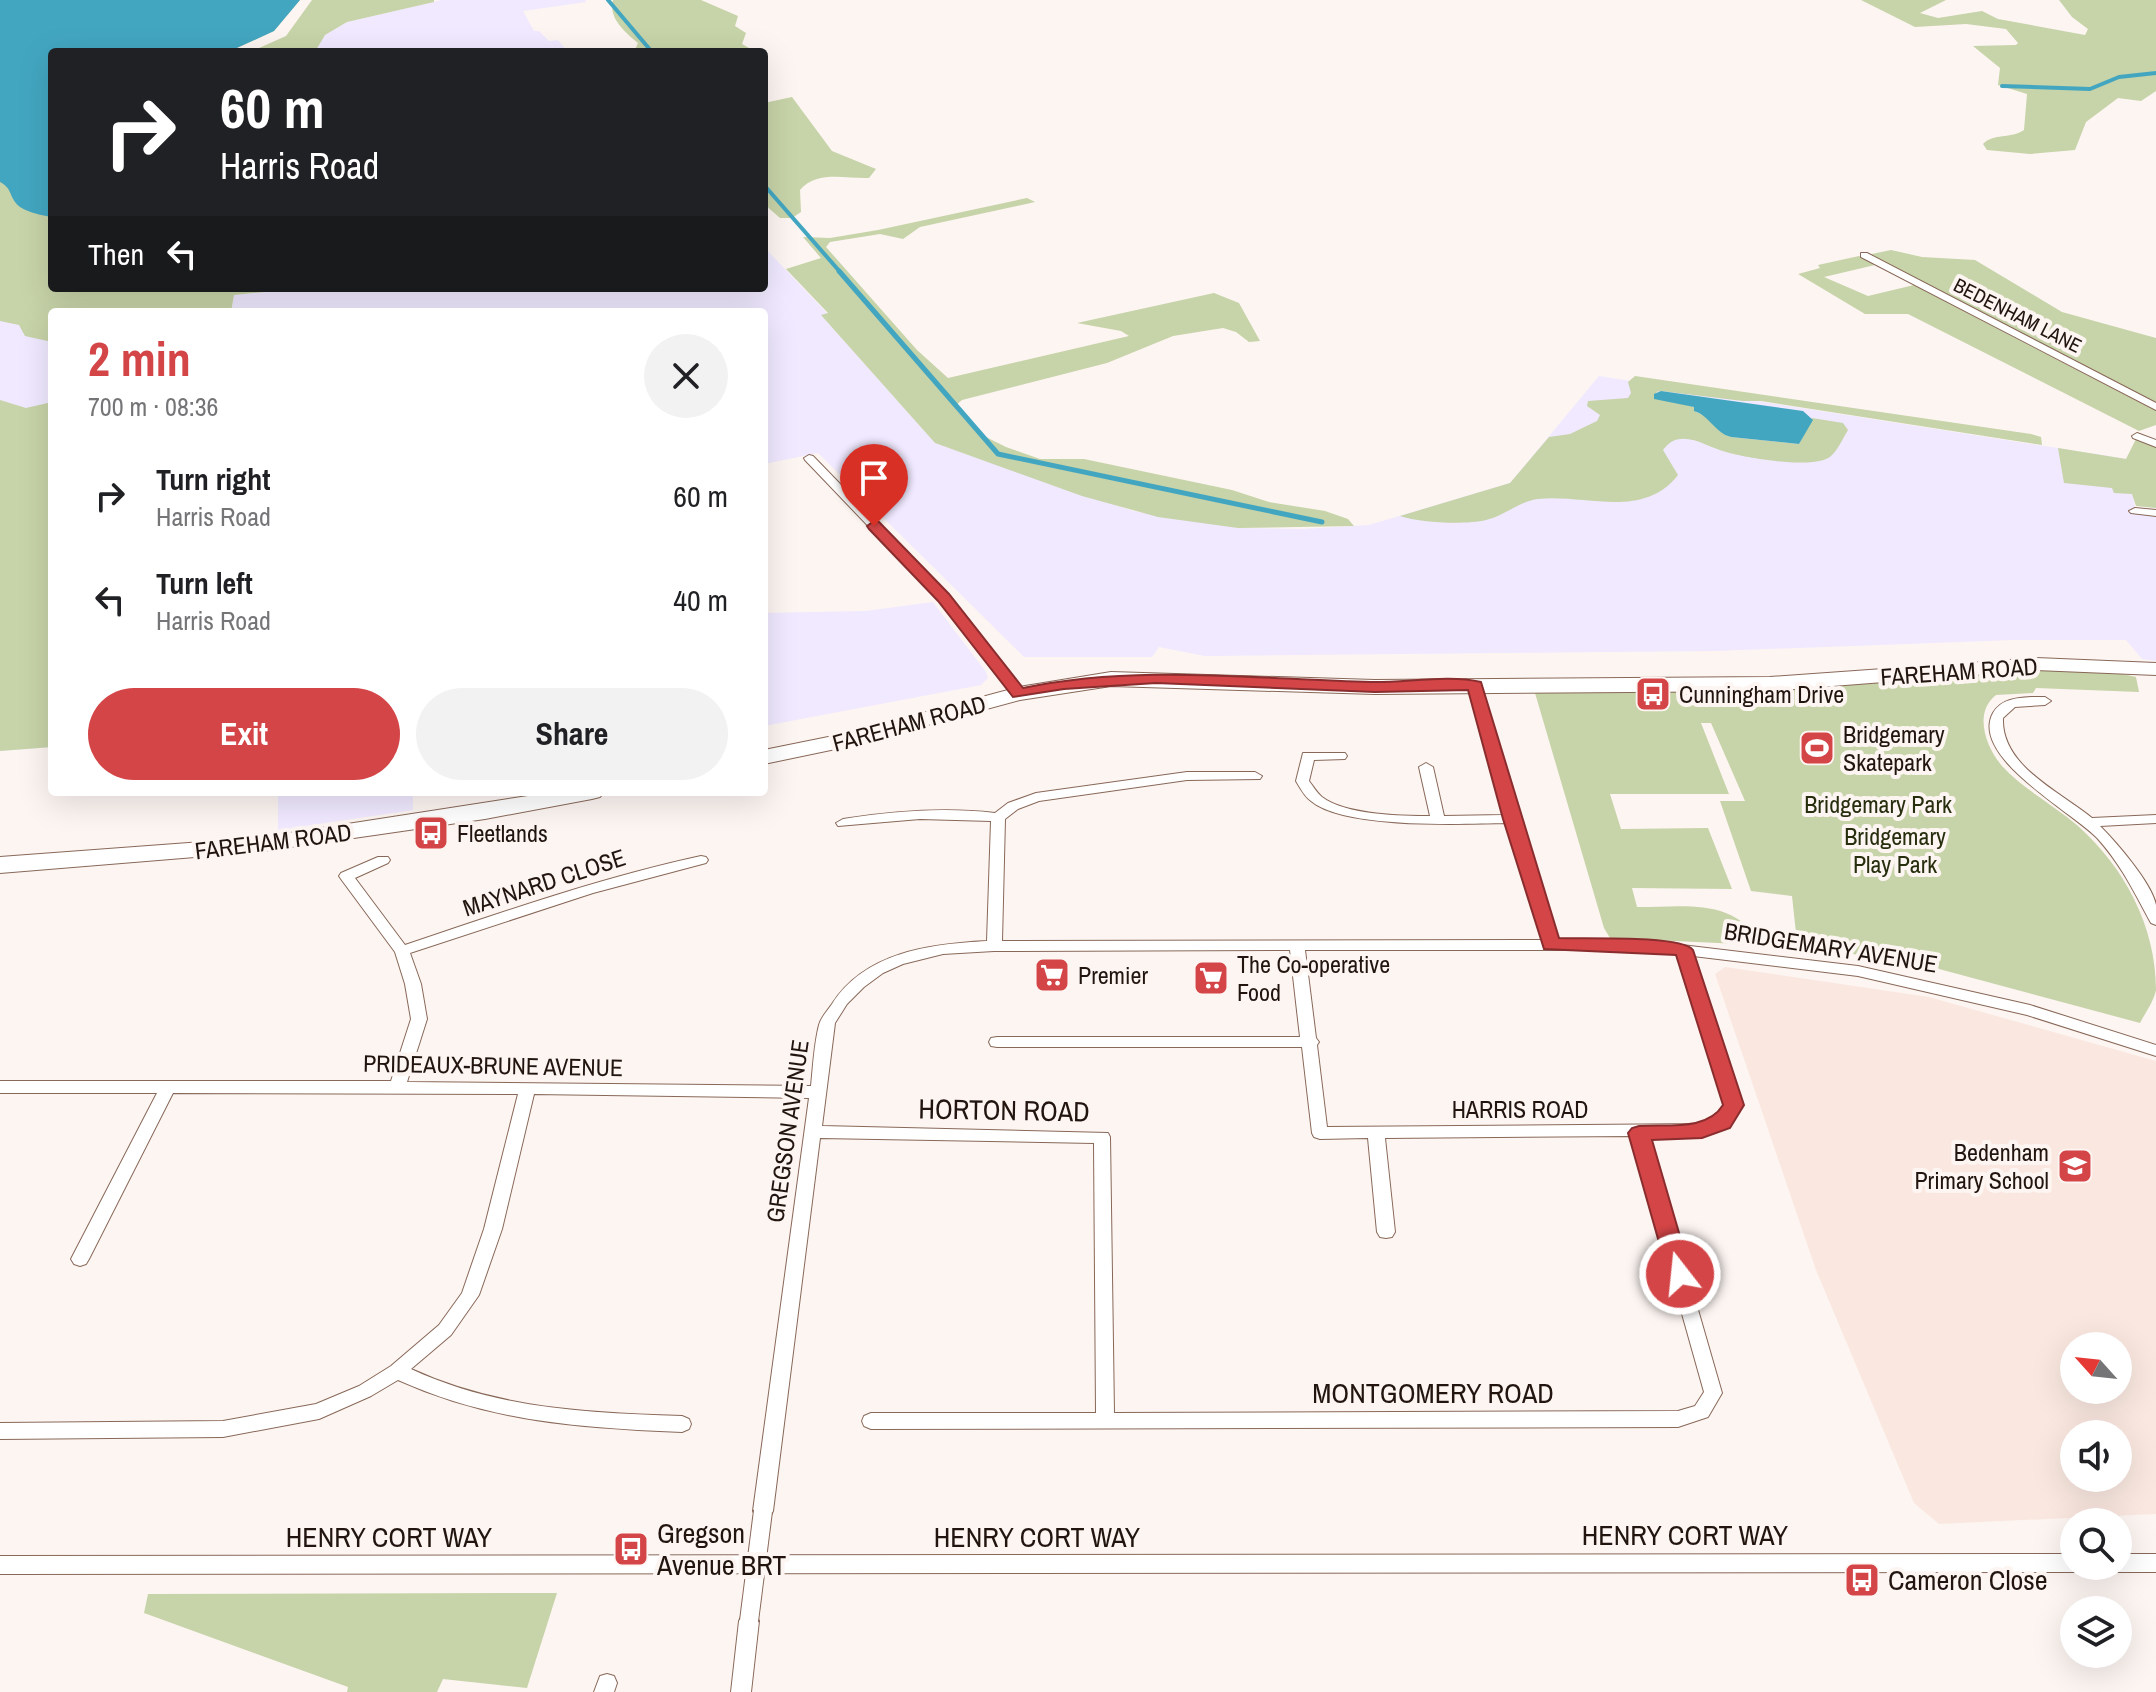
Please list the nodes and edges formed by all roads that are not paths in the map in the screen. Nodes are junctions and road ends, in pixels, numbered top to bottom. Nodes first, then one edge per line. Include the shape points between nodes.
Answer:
1 (1864, 255) dead end
2 (2156, 407) edge
3 (2137, 436) dead end
4 (2156, 444) edge
5 (809, 458) dead end
6 (2135, 511) dead end
7 (2156, 513) edge
8 (2156, 669) edge
9 (1475, 685) junction
10 (1019, 694) junction
11 (2045, 701) dead end
12 (768, 756) edge
13 (1340, 756) dead end
14 (1426, 767) dead end
15 (1255, 776) dead end
16 (571, 796) edge
17 (998, 818) junction
18 (1512, 819) junction
19 (2156, 819) edge
20 (1438, 820) junction
21 (2089, 822) junction
22 (843, 823) dead end
23 (383, 860) dead end
24 (701, 860) dead end
25 (0, 865) edge
26 (2156, 920) edge
27 (1551, 945) junction
28 (994, 946) junction
29 (1297, 946) junction
30 (1684, 950) junction
31 (402, 951) junction
32 (997, 1042) dead end
33 (1311, 1042) junction
34 (2154, 1045) edge
35 (0, 1087) edge
36 (397, 1087) junction
37 (167, 1088) junction
38 (527, 1089) junction
39 (818, 1092) junction
40 (812, 1132) junction
41 (1376, 1133) junction
42 (1639, 1133) junction
43 (1386, 1232) dead end
44 (80, 1259) dead end
45 (397, 1371) junction
46 (871, 1421) dead end
47 (1105, 1422) junction
48 (682, 1424) dead end
49 (0, 1431) edge
50 (2060, 1563) edge
51 (2132, 1563) edge
52 (2156, 1563) edge
53 (0, 1565) edge
54 (741, 1692) edge

1 - 2 street, BEDENHAM LANE
3 - 4 street
5 - 10 street via 943,597
6 - 7 street
8 - 9 main road, FAREHAM ROAD via 2036,664 1770,684
9 - 10 main road, FAREHAM ROAD via 1375,687 1156,678 1064,684
9 - 18 street
10 - 12 main road, FAREHAM ROAD
11 - 21 street via 2006,705 1994,728 2002,748 2022,771
13 - 20 street via 1308,756 1302,782 1310,797 1364,815
14 - 20 street
15 - 17 street via 1187,776 1036,797
16 - 25 main road, FAREHAM ROAD via 257,845
17 - 22 street via 938,814
17 - 28 street
18 - 20 street
18 - 27 street
19 - 21 street
21 - 26 street via 2128,865
23 - 31 street via 346,876
24 - 31 street, MAYNARD CLOSE via 601,885
27 - 29 street, BRIDGEMARY AVENUE
27 - 30 street, BRIDGEMARY AVENUE
28 - 29 street, GREGSON AVENUE
28 - 39 street, GREGSON AVENUE via 932,950 861,979 827,1023
29 - 33 street, HARRIS ROAD
30 - 34 street, BRIDGEMARY AVENUE via 1858,971 1966,993
30 - 42 street, HARRIS ROAD via 1734,1105 1723,1123 1702,1130
31 - 36 street via 419,1019
32 - 33 street
33 - 41 street, HARRIS ROAD via 1320,1133
35 - 37 street, PRIDEAUX-BRUNE AVENUE
36 - 37 street, PRIDEAUX-BRUNE AVENUE
36 - 38 street, PRIDEAUX-BRUNE AVENUE
37 - 44 street
38 - 39 street, PRIDEAUX-BRUNE AVENUE
38 - 45 street via 493,1229 470,1295 445,1330
39 - 40 street, GREGSON AVENUE
40 - 47 street, HORTON ROAD via 1102,1137
40 - 54 street, GREGSON AVENUE, bridge
41 - 42 street, HARRIS ROAD
41 - 43 street
42 - 47 street, MONTGOMERY ROAD via 1713,1393 1701,1412 1678,1419
45 - 48 street via 433,1390 484,1406 582,1421
45 - 49 street via 319,1411 223,1429
46 - 47 street, MONTGOMERY ROAD
50 - 53 street, HENRY CORT WAY
51 - 52 street

